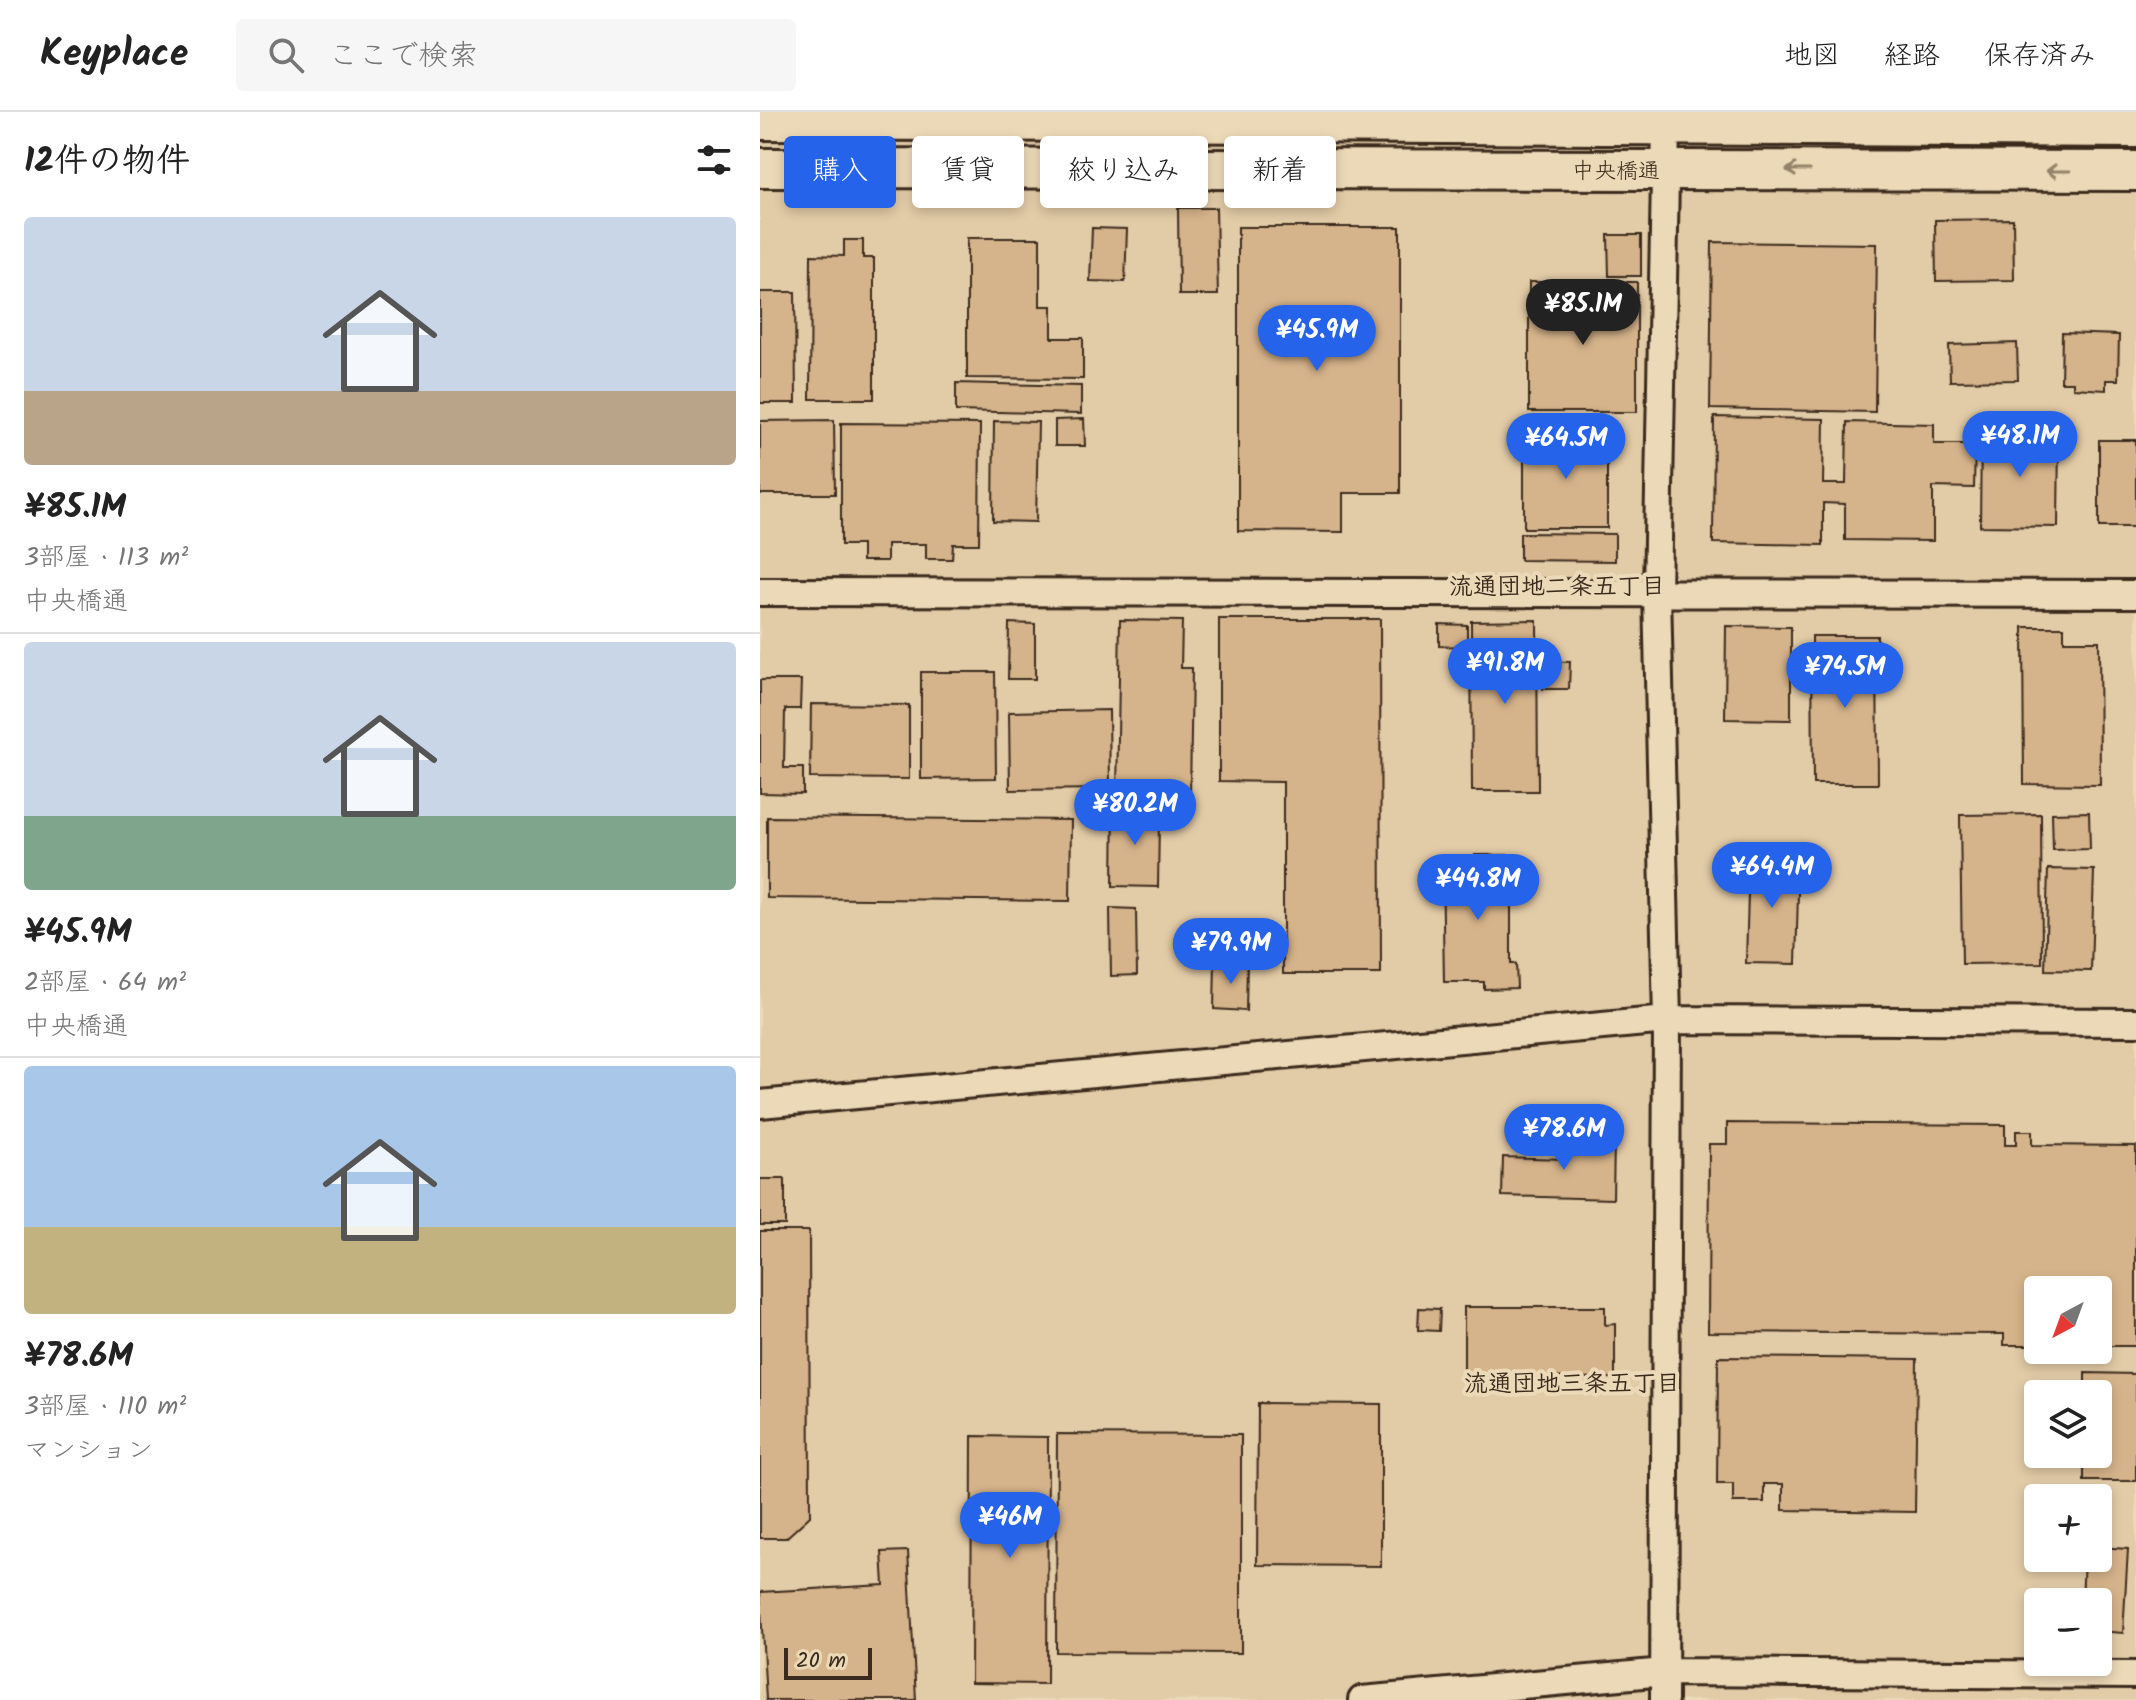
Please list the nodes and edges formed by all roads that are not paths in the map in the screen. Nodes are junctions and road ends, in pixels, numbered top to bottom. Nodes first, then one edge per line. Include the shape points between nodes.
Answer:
1 (760, 120) edge
2 (1666, 126) junction
3 (2136, 128) edge
4 (760, 168) edge
5 (1665, 170) junction
6 (2136, 171) edge
7 (760, 592) edge
8 (1657, 593) junction
9 (2136, 594) edge
10 (1667, 1020) junction
11 (2136, 1022) edge
12 (760, 1104) edge
13 (1664, 1672) junction
14 (2136, 1675) edge
15 (1935, 1687) edge
16 (1362, 1700) edge
17 (1664, 1700) edge

1 - 2 main road, 中央橋通
2 - 3 main road, 中央橋通
2 - 5 street
4 - 5 main road, 中央橋通
6 -> 5 main road, 中央橋通
5 - 8 street
7 - 8 street
8 - 9 street
8 - 10 street
10 - 11 street
10 - 12 street
10 - 13 street
13 - 15 street
13 - 16 street
13 - 17 street
14 - 15 street

